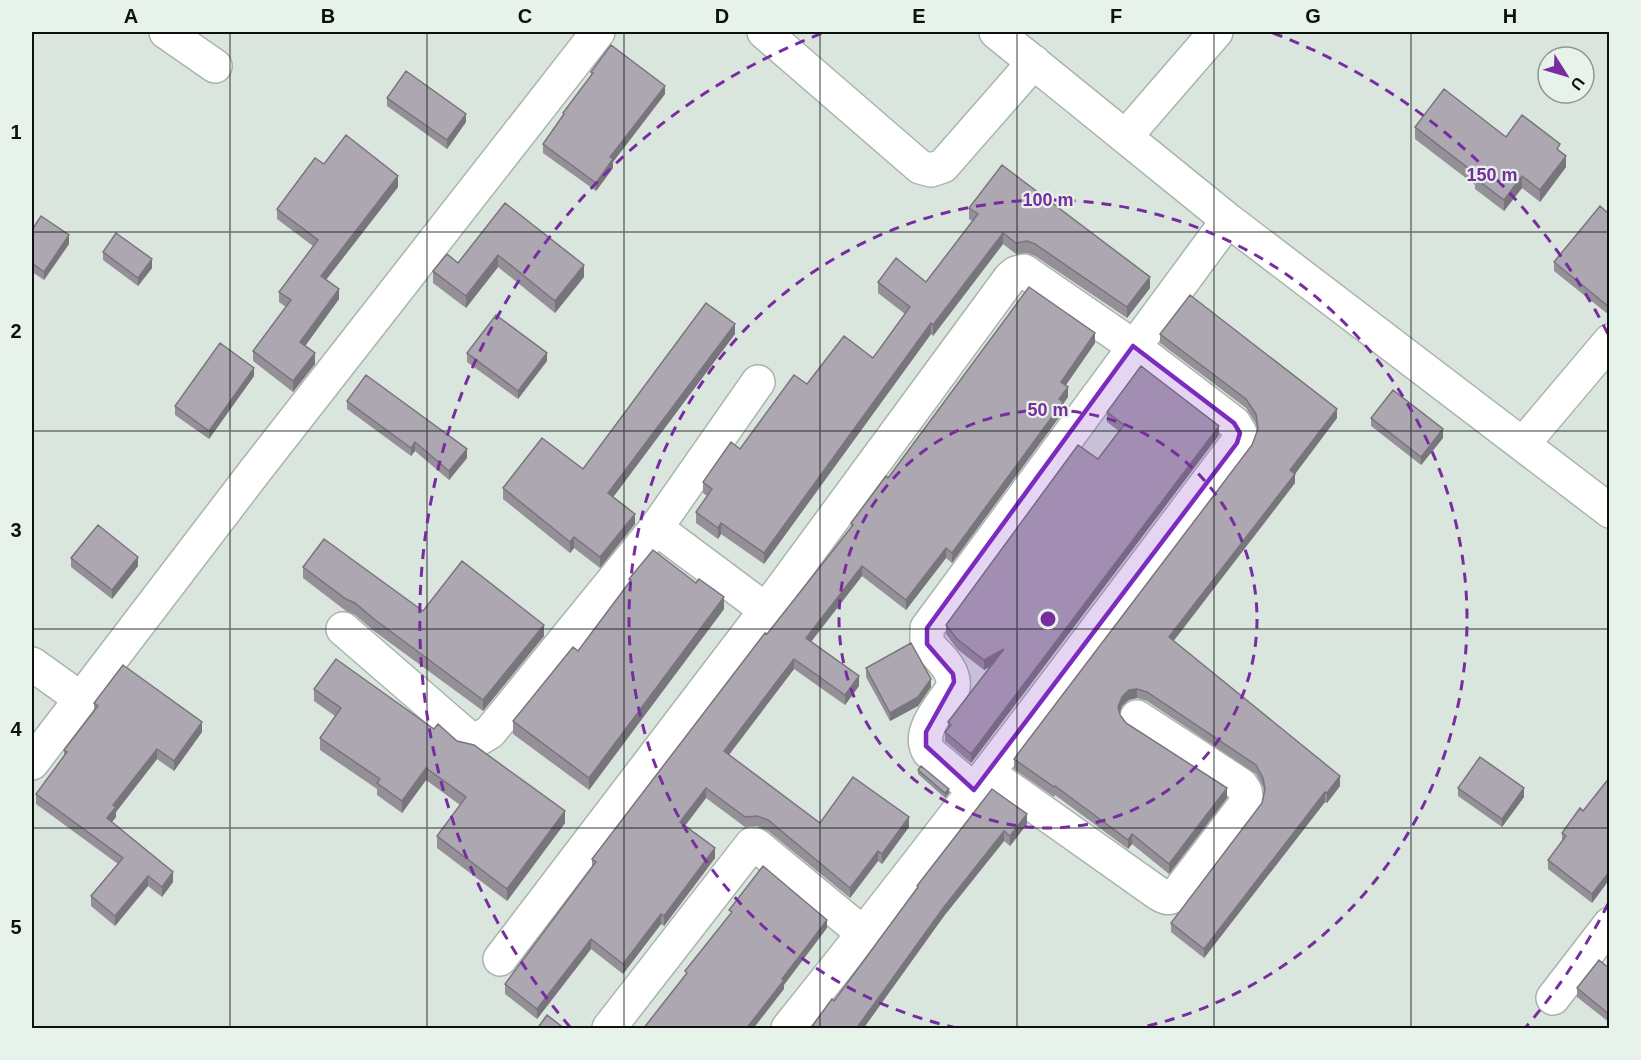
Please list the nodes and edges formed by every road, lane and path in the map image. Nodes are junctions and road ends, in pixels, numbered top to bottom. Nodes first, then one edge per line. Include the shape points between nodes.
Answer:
1 (166, 32) edge
2 (598, 32) edge
3 (764, 32) edge
4 (996, 32) edge
5 (1216, 32) edge
6 (1034, 62) junction
7 (215, 66) dead end
8 (1126, 136) junction
9 (1228, 220) junction
10 (1610, 341) edge
11 (1133, 346) junction
12 (758, 382) dead end
13 (1523, 444) junction
14 (1610, 511) edge
15 (656, 528) junction
16 (766, 610) junction
17 (343, 629) dead end
18 (32, 664) edge
19 (81, 699) junction
20 (1137, 717) dead end
21 (32, 763) edge
22 (981, 782) junction
23 (1610, 924) edge
24 (864, 934) junction
25 (500, 959) dead end
26 (1553, 998) dead end
27 (609, 1029) edge
28 (788, 1029) edge

1 - 7 street
2 - 19 street
3 - 6 street via 920,166 931,170 943,166
4 - 6 street
5 - 8 street
6 - 8 street
8 - 9 street
9 - 11 street
9 - 13 street
10 - 13 street
11 - 16 street via 1024,271 1016,273
11 - 22 street via 927,628 927,644 953,674 954,682 926,732 926,747
11 - 22 street via 1234,423 1240,433 1237,443
12 - 15 street
13 - 14 street
15 - 16 street
15 - 17 street via 490,732 480,738 469,738
16 - 25 street
18 - 19 street
19 - 21 street
20 - 22 street via 1240,785 1247,797 1176,895 1166,898 1159,894
22 - 24 street
23 - 26 street
24 - 27 street via 753,844
24 - 28 street

